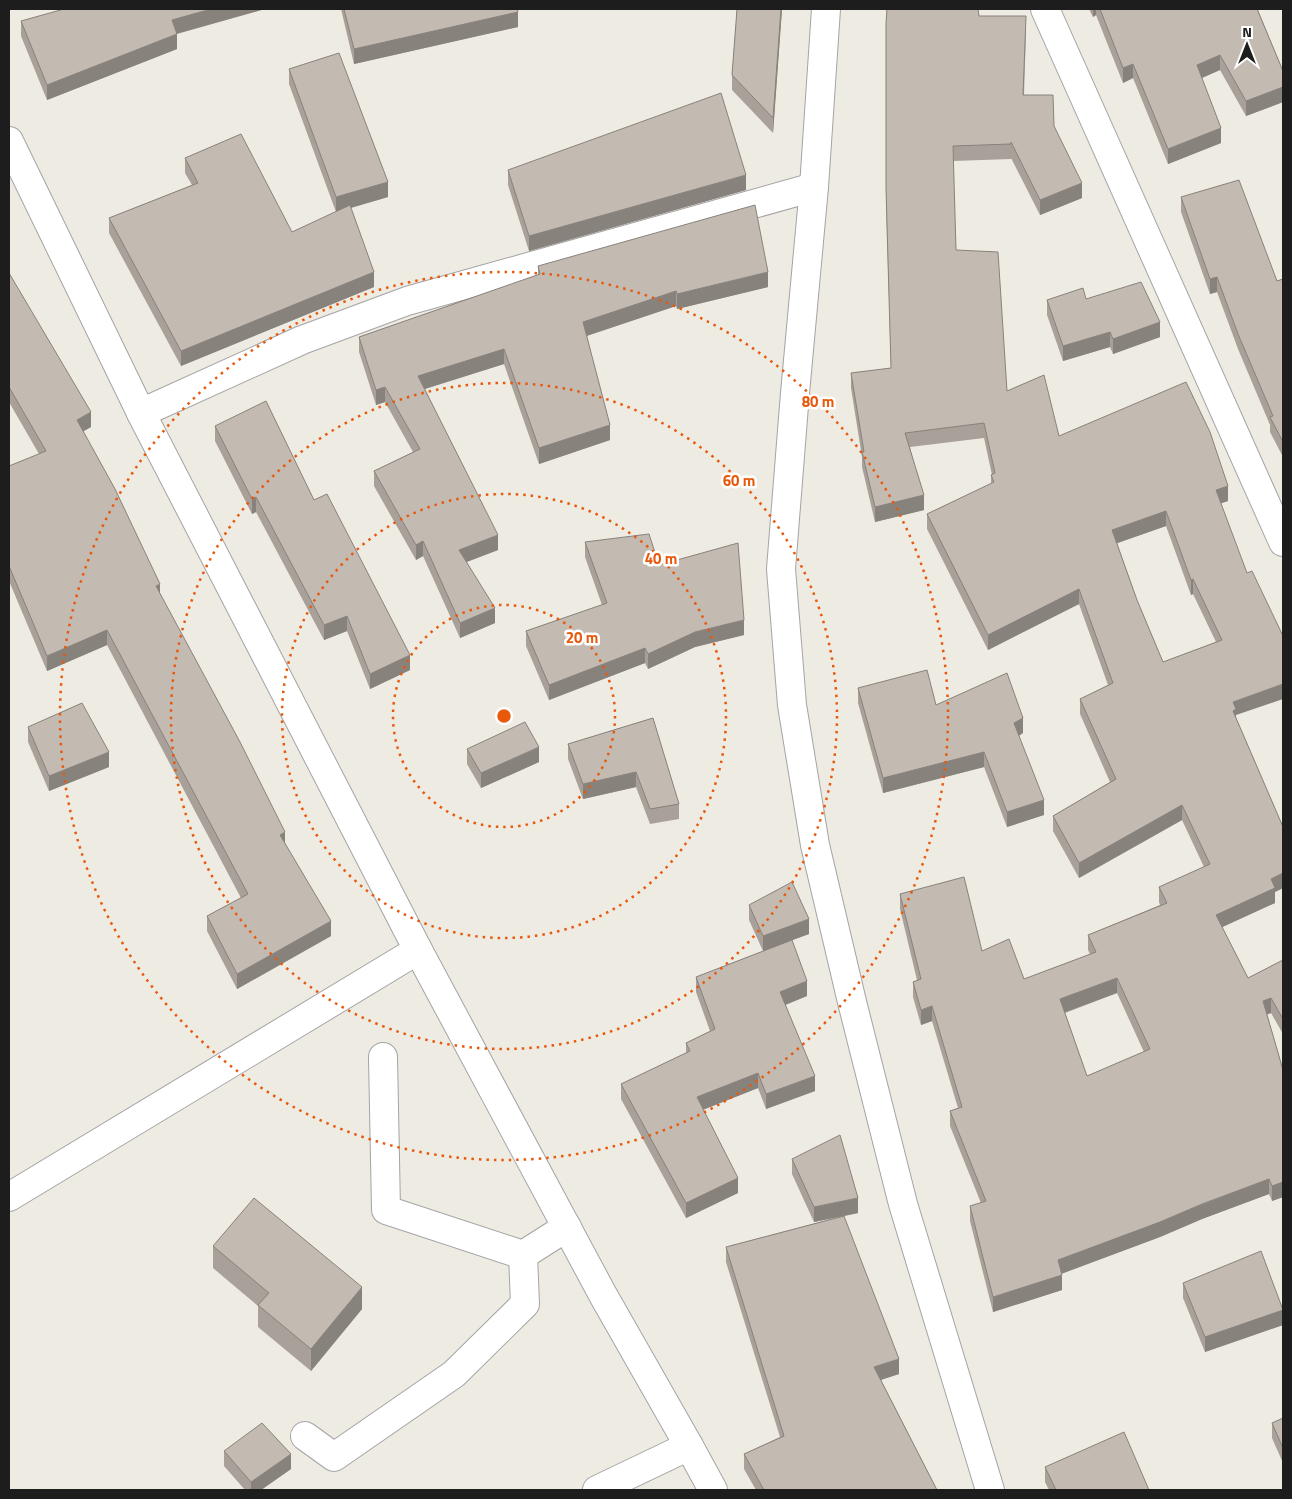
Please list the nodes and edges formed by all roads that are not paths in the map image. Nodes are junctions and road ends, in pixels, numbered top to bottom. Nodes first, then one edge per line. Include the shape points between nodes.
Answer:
1 (826, 9) edge
2 (1045, 9) edge
3 (9, 140) edge
4 (814, 187) junction
5 (141, 413) junction
6 (1283, 542) edge
7 (418, 950) junction
8 (382, 1057) dead end
9 (9, 1197) edge
10 (567, 1227) junction
11 (523, 1255) junction
12 (305, 1436) dead end
13 (689, 1446) junction
14 (597, 1490) edge
15 (713, 1490) edge
16 (990, 1490) edge

1 - 4 street
2 - 6 street
3 - 5 street
4 - 5 street via 407,301 302,340
4 - 16 street via 781,569 792,705 815,845 854,1012 903,1204
5 - 7 street
7 - 9 street
7 - 10 street
8 - 11 street via 386,1210
10 - 11 street
10 - 13 street
11 - 12 street via 524,1304 454,1374 334,1457
13 - 14 street
13 - 15 street

